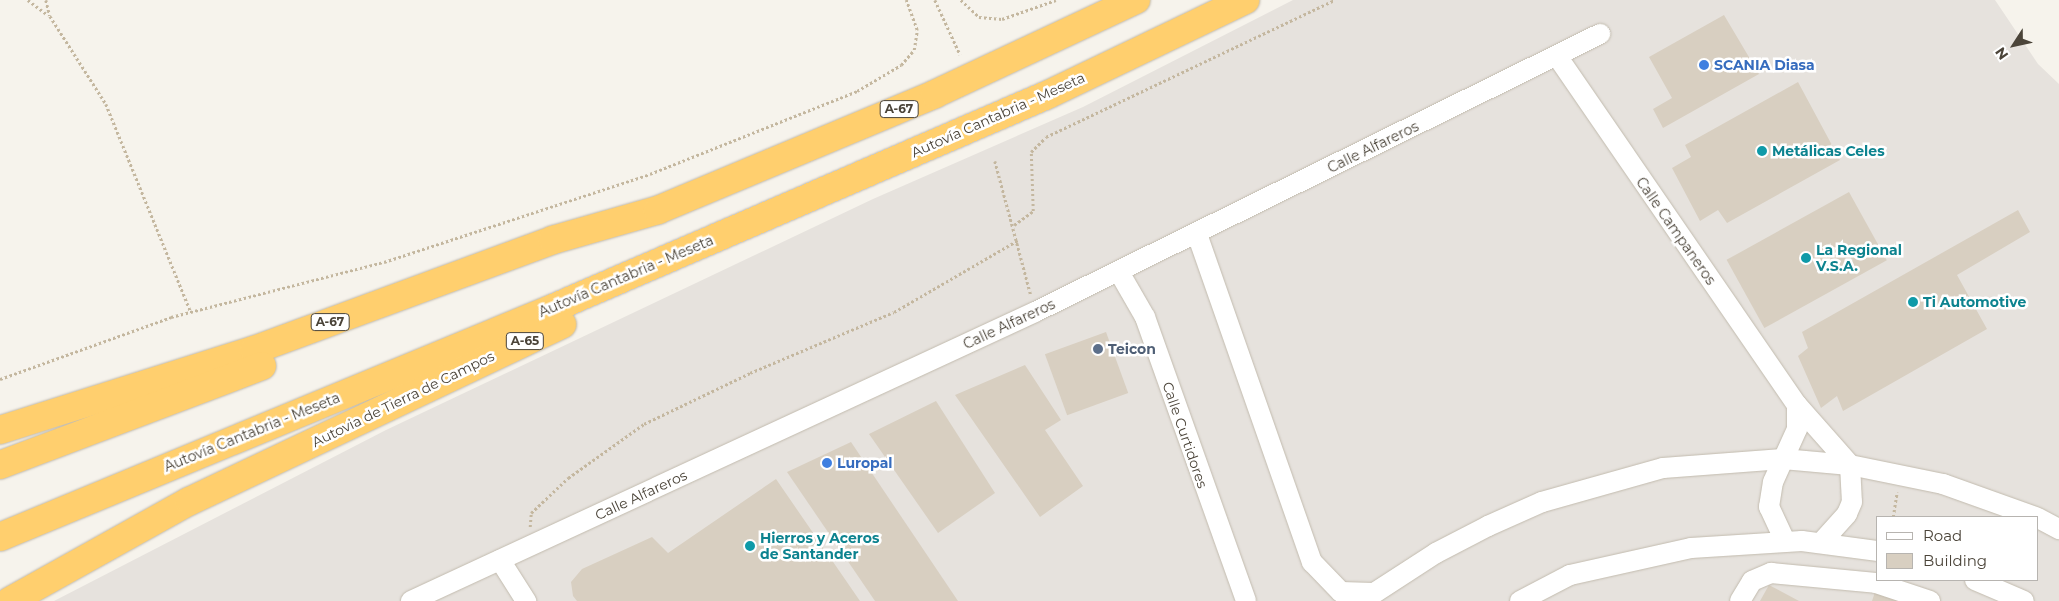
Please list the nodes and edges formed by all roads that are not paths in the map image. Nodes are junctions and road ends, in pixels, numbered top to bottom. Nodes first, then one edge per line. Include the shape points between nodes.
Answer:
1 (1136, 0) edge
2 (1245, 0) edge
3 (1600, 34) dead end
4 (1557, 56) junction
5 (1047, 96) junction
6 (658, 210) junction
7 (1197, 234) junction
8 (1118, 272) junction
9 (1797, 405) junction
10 (0, 430) edge
11 (1783, 459) junction
12 (1850, 464) junction
13 (0, 465) edge
14 (2030, 516) edge
15 (2039, 519) edge
16 (2059, 529) edge
17 (0, 537) edge
18 (1786, 540) junction
19 (1830, 544) junction
20 (1876, 551) edge
21 (500, 560) junction
22 (1312, 562) junction
23 (1834, 578) junction
24 (1977, 581) edge
25 (1367, 597) edge
26 (10, 601) edge
27 (411, 601) edge
28 (526, 601) edge
29 (1246, 601) edge
30 (1336, 601) edge
31 (1520, 601) edge
32 (1740, 601) edge
33 (1930, 601) edge
34 (2024, 601) edge

1 - 6 highway, A-67 via 935,94
2 - 5 highway, Autovía Cantabria - Meseta
3 - 4 street, Calle Alfareros
4 - 7 street, Calle Alfareros
4 - 9 street, Calle Campaneros
5 - 17 highway, Autovía Cantabria - Meseta via 551,309
5 - 26 highway, Autovia de Tierra de Campos / A-65 via 199,497
6 - 10 highway, A-67 via 553,240 254,350
6 - 13 highway via 599,240 452,298 145,407
7 - 8 street, Calle Alfareros
7 - 22 street
8 - 21 street, Calle Alfareros
8 - 29 street, Calle Curtidores via 1145,317
9 - 11 street via 1797,429
9 - 12 street, Calle Campaneros
11 - 12 street
11 - 18 street via 1770,508
11 - 25 street via 1663,468 1542,502 1436,553
12 - 14 street via 1901,473
12 - 19 street via 1852,502
15 - 16 street
18 - 19 street
18 - 31 street via 1691,548 1643,558 1570,575
19 - 20 street
19 - 23 street
21 - 27 street, Calle Alfareros
21 - 28 street
22 - 25 street via 1341,592
22 - 30 street
23 - 32 street via 1771,573 1752,581
23 - 33 street via 1876,583
24 - 34 street

